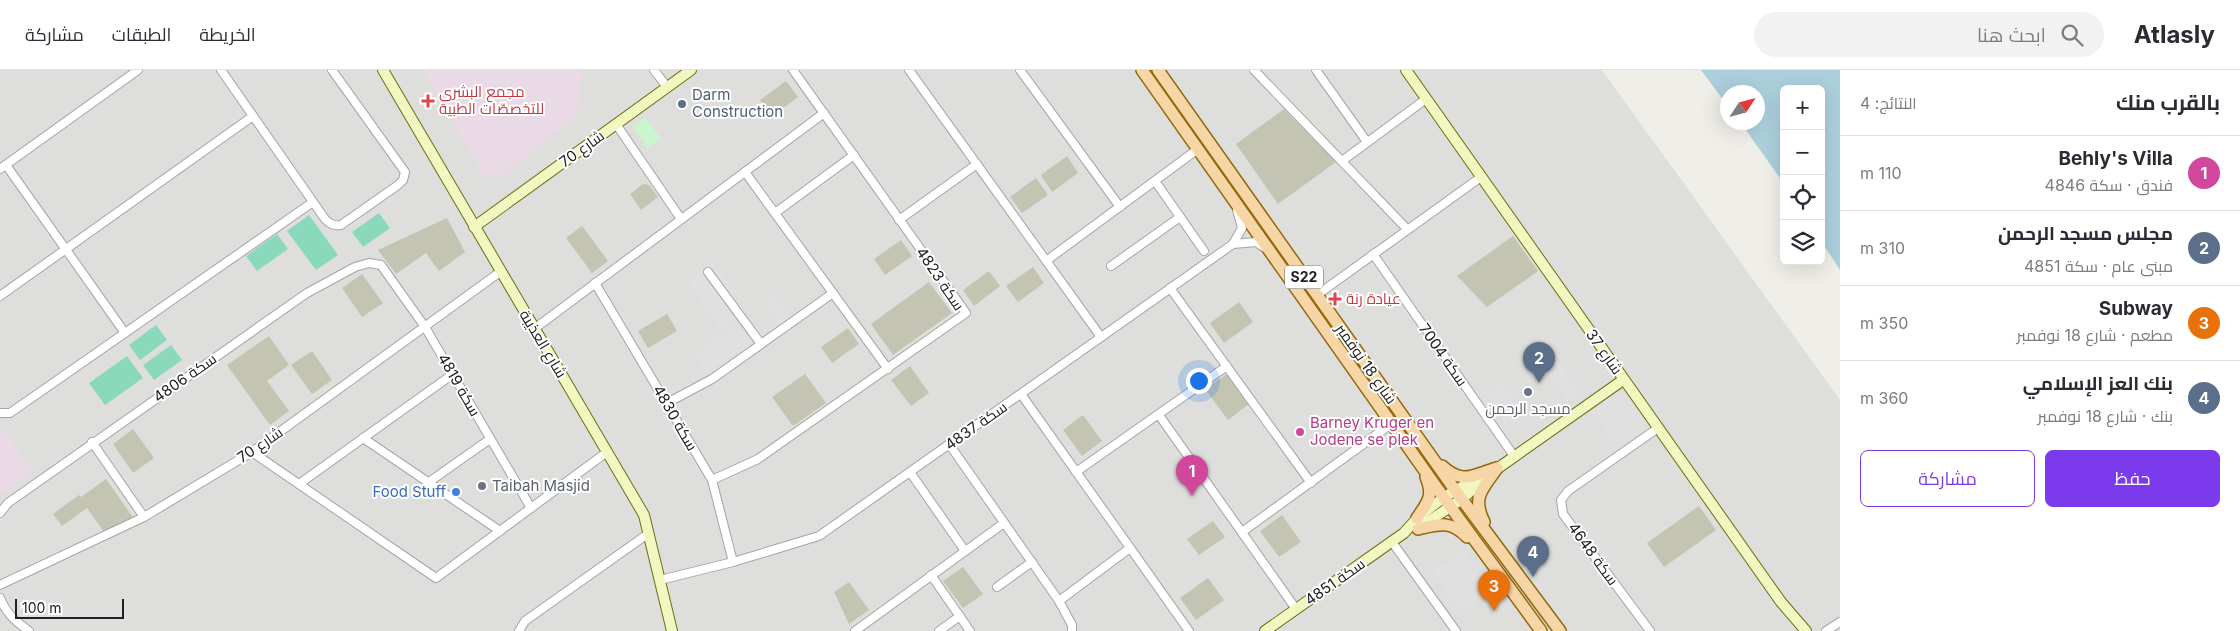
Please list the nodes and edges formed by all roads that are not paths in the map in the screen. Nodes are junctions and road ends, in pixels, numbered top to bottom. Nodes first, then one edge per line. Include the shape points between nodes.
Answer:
1 (138, 70) edge
2 (221, 70) edge
3 (332, 70) edge
4 (383, 70) edge
5 (654, 70) edge
6 (691, 70) edge
7 (909, 70) edge
8 (1020, 70) edge
9 (1142, 70) edge
10 (1158, 70) edge
11 (1254, 70) edge
12 (1316, 70) edge
13 (1406, 70) edge
14 (795, 71) edge
15 (667, 87) junction
16 (1426, 99) junction
17 (824, 113) junction
18 (253, 116) junction
19 (616, 124) junction
20 (1367, 142) junction
21 (1198, 149) junction
22 (854, 155) junction
23 (1342, 161) junction
24 (977, 164) junction
25 (3, 167) edge
26 (745, 172) junction
27 (1481, 177) junction
28 (1155, 181) junction
29 (1232, 198) junction
30 (312, 202) junction
31 (1120, 208) junction
32 (775, 213) junction
33 (1180, 217) junction
34 (681, 220) junction
35 (899, 220) junction
36 (474, 227) junction
37 (1406, 229) junction
38 (1233, 244) junction
39 (66, 249) junction
40 (1204, 251) dead end
41 (1271, 252) junction
42 (1373, 254) junction
43 (1046, 261) junction
44 (382, 265) joint
45 (1111, 266) dead end
46 (500, 272) junction
47 (708, 272) dead end
48 (595, 283) junction
49 (1170, 288) junction
50 (833, 293) junction
51 (1317, 295) junction
52 (0, 296) edge
53 (425, 327) junction
54 (534, 329) junction
55 (125, 333) junction
56 (1100, 337) junction
57 (761, 344) junction
58 (1227, 366) junction
59 (888, 369) junction
60 (453, 374) junction
61 (1623, 380) junction
62 (1021, 394) junction
63 (667, 403) junction
64 (0, 413) edge
65 (1159, 415) junction
66 (1391, 424) junction
67 (1658, 428) junction
68 (363, 438) junction
69 (490, 439) junction
70 (92, 442) junction
71 (949, 444) junction
72 (252, 452) junction
73 (607, 452) junction
74 (1411, 452) junction
75 (1514, 456) junction
76 (1432, 458) junction
77 (1494, 470) junction
78 (910, 472) junction
79 (1076, 472) junction
80 (712, 480) junction
81 (429, 482) junction
82 (1311, 483) junction
83 (299, 484) junction
84 (1459, 494) junction
85 (1447, 502) junction
86 (531, 508) junction
87 (0, 513) edge
88 (144, 517) junction
89 (1004, 523) junction
90 (1418, 523) junction
91 (500, 531) junction
92 (1242, 532) junction
93 (649, 533) junction
94 (1392, 542) junction
95 (1130, 548) junction
96 (1497, 548) junction
97 (965, 551) junction
98 (1488, 559) junction
99 (733, 562) junction
100 (1032, 562) junction
101 (931, 575) junction
102 (660, 580) junction
103 (0, 585) edge
104 (997, 588) dead end
105 (0, 598) edge
106 (1059, 601) junction
107 (1296, 609) junction
108 (960, 616) junction
109 (1840, 622) edge
110 (21, 626) junction
111 (1454, 630) edge
112 (14, 631) edge
113 (29, 631) edge
114 (519, 631) edge
115 (672, 631) edge
116 (855, 631) edge
117 (939, 631) edge
118 (970, 631) edge
119 (1072, 631) edge
120 (1189, 631) edge
121 (1265, 631) edge
122 (1541, 631) edge
123 (1560, 631) edge
124 (1650, 631) edge
125 (1806, 631) edge
126 (1826, 631) edge

1 - 25 street
2 - 18 street
3 - 30 street via 403,167 404,177 341,225 330,225
4 - 36 street, شارع العذيبة
5 - 15 street
6 - 15 street, شارع 70
7 - 24 street
8 - 31 street
9 - 21 main road, شارع 18 نوفمبر / S22
10 - 51 main road, شارع 18 نوفمبر / S22
11 - 23 street
12 - 20 street
13 - 16 street, شارع 37
14 - 17 street, سكة 4823
15 - 19 street, شارع 70
16 - 20 street
16 - 27 street, شارع 37
17 - 22 street, سكة 4823
17 - 26 street
18 - 30 street
18 - 39 street
19 - 34 street
19 - 36 street, شارع 70
20 - 23 street
21 - 28 street
21 - 29 main road, شارع 18 نوفمبر / S22
22 - 32 street
22 - 35 street, سكة 4823
23 - 37 street
24 - 35 street
24 - 43 street
25 - 39 street
26 - 32 street
26 - 34 street
27 - 37 street
27 - 61 street, شارع 37
28 - 31 street
28 - 33 street
29 - 38 street via 1242,228
29 - 41 main road, شارع 18 نوفمبر / S22
30 - 55 street
31 - 43 street
32 - 50 street
33 - 40 street
33 - 45 street
34 - 48 street
35 - 59 street, سكة 4823 via 966,313
36 - 46 street, شارع العذيبة
37 - 42 street
38 - 41 street via 1256,242
38 - 49 street, سكة 4837
39 - 52 street
39 - 55 street
41 - 66 main road, شارع 18 نوفمبر / S22
42 - 51 street
42 - 75 street, سكة 7004
43 - 56 street
44 - 53 street, سكة 4819
44 - 70 street, سكة 4806 via 356,267 307,293
46 - 53 street, شارع 70
46 - 54 street, شارع العذيبة
47 - 57 street
48 - 54 street
48 - 63 street, سكة 4830
49 - 56 street, سكة 4837
49 - 58 street
50 - 57 street
50 - 59 street
51 - 76 main road, شارع 18 نوفمبر / S22
53 - 60 street, سكة 4819
53 - 72 street, شارع 70
54 - 73 street, شارع العذيبة
55 - 64 street via 10,413
56 - 62 street, سكة 4837
57 - 63 street via 712,379
58 - 65 street
58 - 82 street
59 - 80 street, سكة 4823 via 758,459
60 - 68 street
60 - 69 street, سكة 4819
61 - 67 street, شارع 37
61 - 75 street, سكة 4851
62 - 71 street, سكة 4837
62 - 79 street
63 - 80 street, سكة 4830
65 - 79 street
65 - 92 street
66 - 74 main road, شارع 18 نوفمبر / S22
66 - 82 street
67 - 124 street, سكة 4648 via 1568,491 1561,500 1564,514
67 - 125 street, شارع 37 via 1781,602
68 - 81 street
68 - 83 street
69 - 81 street
69 - 86 street, سكة 4819
70 - 87 street, سكة 4806 via 8,503
70 - 88 street
71 - 78 street, سكة 4837
71 - 89 street
72 - 83 street
72 - 88 street, شارع 70
73 - 86 street
73 - 93 street, شارع العذيبة via 644,515
74 - 85 main road, شارع 18 نوفمبر / S22
74 - 90 main road via 1426,478 1430,493
75 - 77 street, سكة 4851
76 - 77 main road via 1447,471 1470,478
76 - 84 main road, شارع 18 نوفمبر / S22
77 - 84 street, سكة 4851
77 - 96 main road via 1480,491 1478,501 1480,513
78 - 97 street
78 - 99 street, سكة 4837 via 819,536
79 - 95 street
80 - 99 street, سكة 4830
81 - 91 street
82 - 92 street
83 - 91 street via 436,578
84 - 85 street, سكة 4851
84 - 96 main road, شارع 18 نوفمبر / S22
85 - 90 street, سكة 4851
85 - 98 main road, شارع 18 نوفمبر / S22
86 - 91 street
88 - 103 street, شارع 70
89 - 97 street
89 - 100 street
90 - 94 street, سكة 4851
90 - 98 main road via 1448,523 1461,531
92 - 107 street
93 - 102 street, شارع العذيبة
93 - 114 street via 524,621
94 - 107 street, سكة 4851
94 - 111 street
95 - 106 street
95 - 120 street
96 - 123 main road, شارع 18 نوفمبر / S22
97 - 101 street
98 - 122 main road, شارع 18 نوفمبر / S22
99 - 102 street, سكة 4837
100 - 104 street
100 - 106 street
101 - 108 street
101 - 116 street
102 - 115 street, شارع العذيبة
105 - 110 street via 4,609
106 - 119 street
107 - 121 street, سكة 4851
108 - 117 street
108 - 118 street
109 - 126 street
110 - 112 street
110 - 113 street

